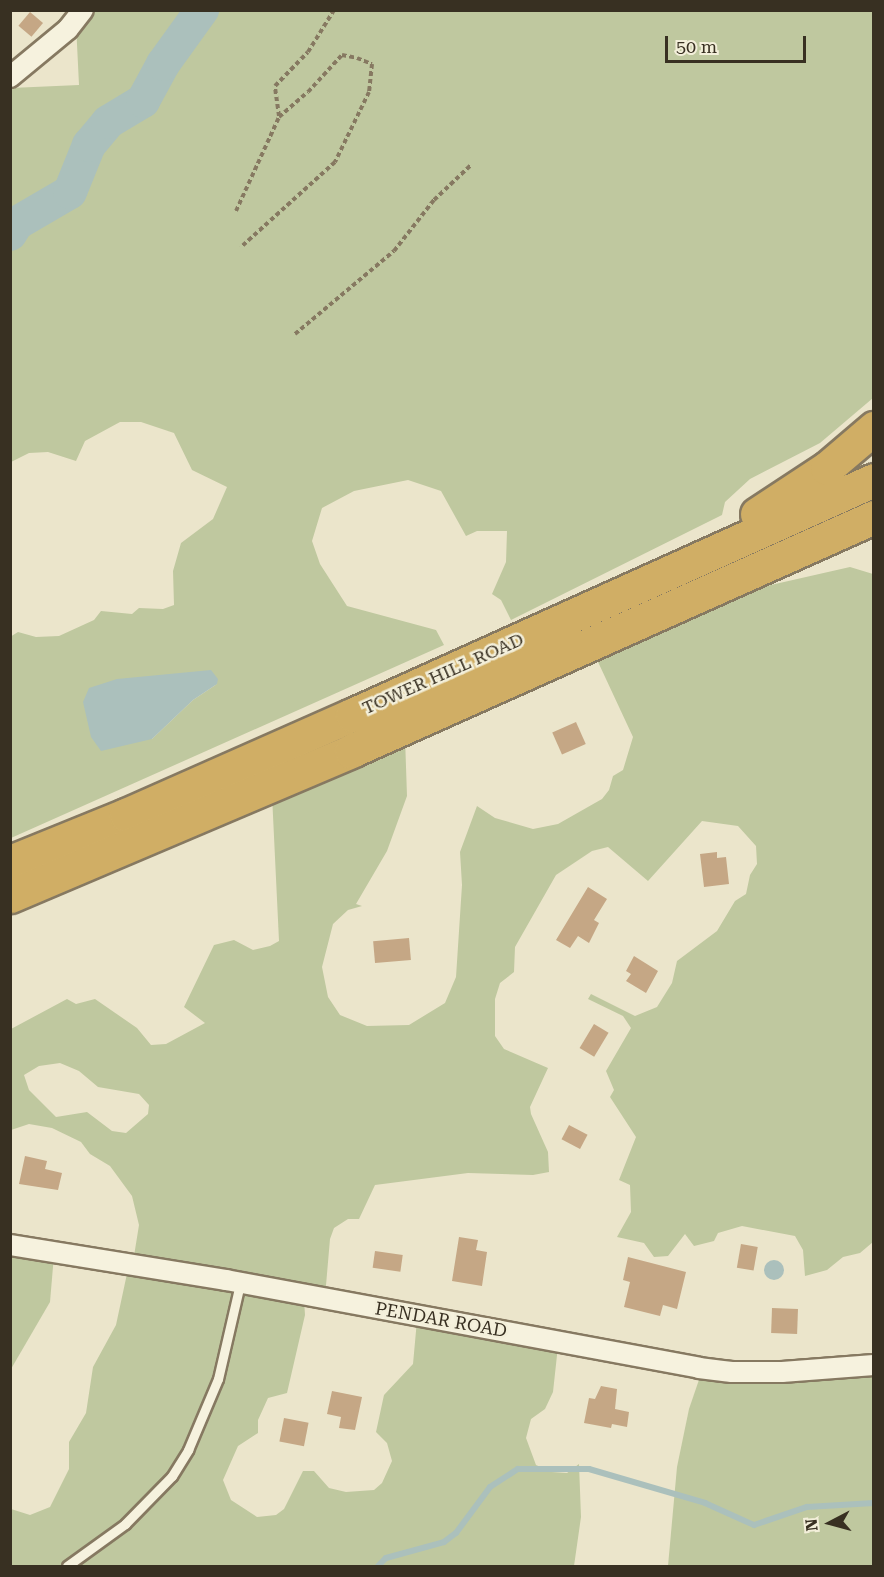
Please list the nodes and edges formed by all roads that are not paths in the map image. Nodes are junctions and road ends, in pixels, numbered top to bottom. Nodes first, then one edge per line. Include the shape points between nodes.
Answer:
1 (84, 10) edge
2 (10, 76) edge
3 (873, 428) edge
4 (873, 480) edge
5 (873, 517) edge
6 (599, 604) junction
7 (10, 862) edge
8 (10, 896) edge
9 (10, 1245) edge
10 (240, 1284) junction
11 (873, 1365) edge
12 (67, 1566) edge

1 - 2 street via 68,29
3 - 6 highway via 827,468 775,503
4 - 6 highway, TOWER HILL ROAD
5 - 8 highway, TOWER HILL ROAD via 330,760
6 - 7 highway, TOWER HILL ROAD via 169,796
9 - 10 street, PENDAR ROAD
10 - 11 street, PENDAR ROAD via 699,1368 782,1372
10 - 12 lane via 218,1378 183,1459 172,1476 125,1524

